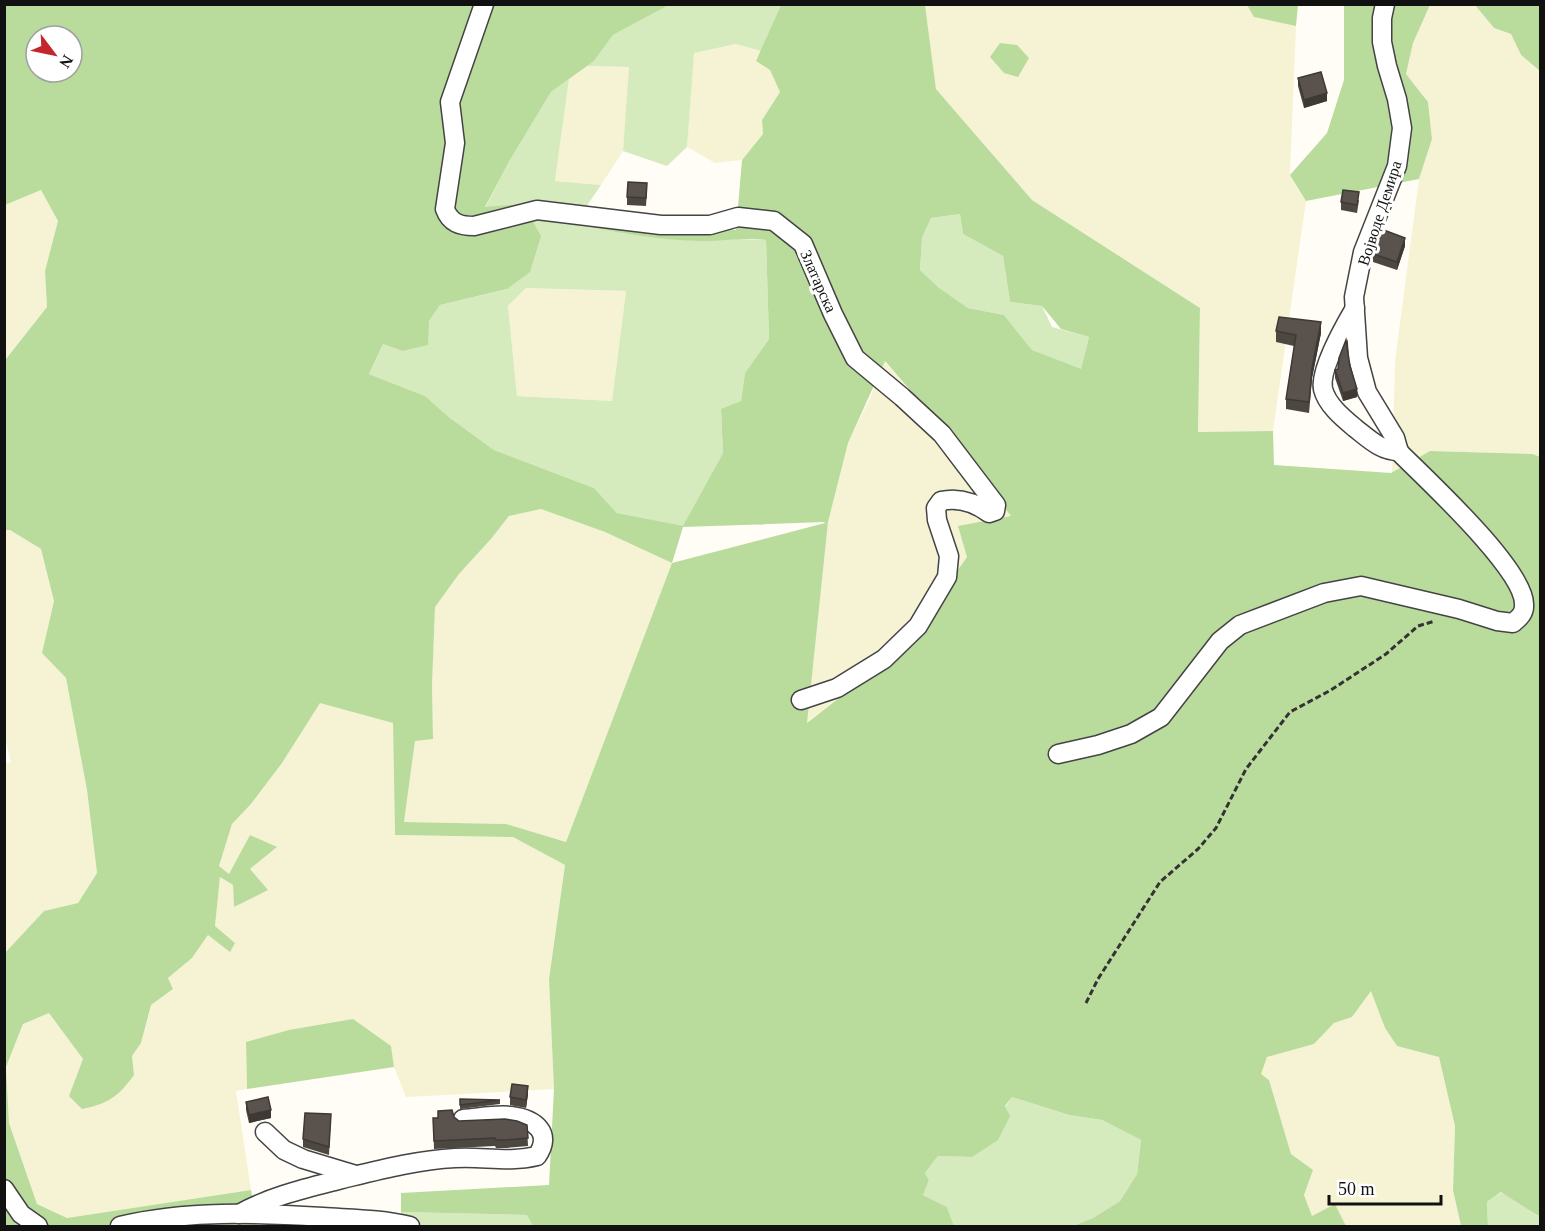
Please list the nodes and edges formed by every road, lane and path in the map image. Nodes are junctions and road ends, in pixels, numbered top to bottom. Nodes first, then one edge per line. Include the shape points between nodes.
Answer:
1 (484, 4) edge
2 (1386, 4) edge
3 (1355, 308) junction
4 (1399, 451) junction
5 (1438, 620) dead end
6 (801, 700) dead end
7 (1058, 754) dead end
8 (1086, 1003) dead end
9 (463, 1119) edge
10 (265, 1132) dead end
11 (356, 1175) junction
12 (4, 1189) edge
13 (239, 1214) junction
14 (38, 1227) edge
15 (120, 1227) edge
16 (410, 1227) edge

1 - 6 street, Златарска via 450,102 455,143 445,209 448,217 464,226 537,210 662,225 710,225 738,217 774,221 803,244 855,358 942,434 996,505 995,511 989,513 954,498 941,501 936,508 949,556 947,577 918,626 884,659 837,688
2 - 3 street, Војводе Демира via 1382,42 1402,128 1397,166 1363,252
3 - 4 street, Војводе Демира via 1358,358 1367,392
3 - 4 street via 1337,339 1323,387 1329,401 1359,431 1388,451
4 - 7 street via 1500,556 1525,603 1522,615 1513,623 1361,586 1324,593 1240,625 1220,641 1161,717 1131,734
5 - 8 path via 1418,626 1386,654 1290,712 1246,769 1216,828 1160,882
9 - 11 street via 511,1116 527,1121 539,1128 543,1146 537,1156 518,1160 456,1158
10 - 11 street via 284,1150 303,1159
11 - 13 street via 273,1198
12 - 14 street via 21,1214
13 - 15 street via 167,1217
13 - 16 street via 373,1220

